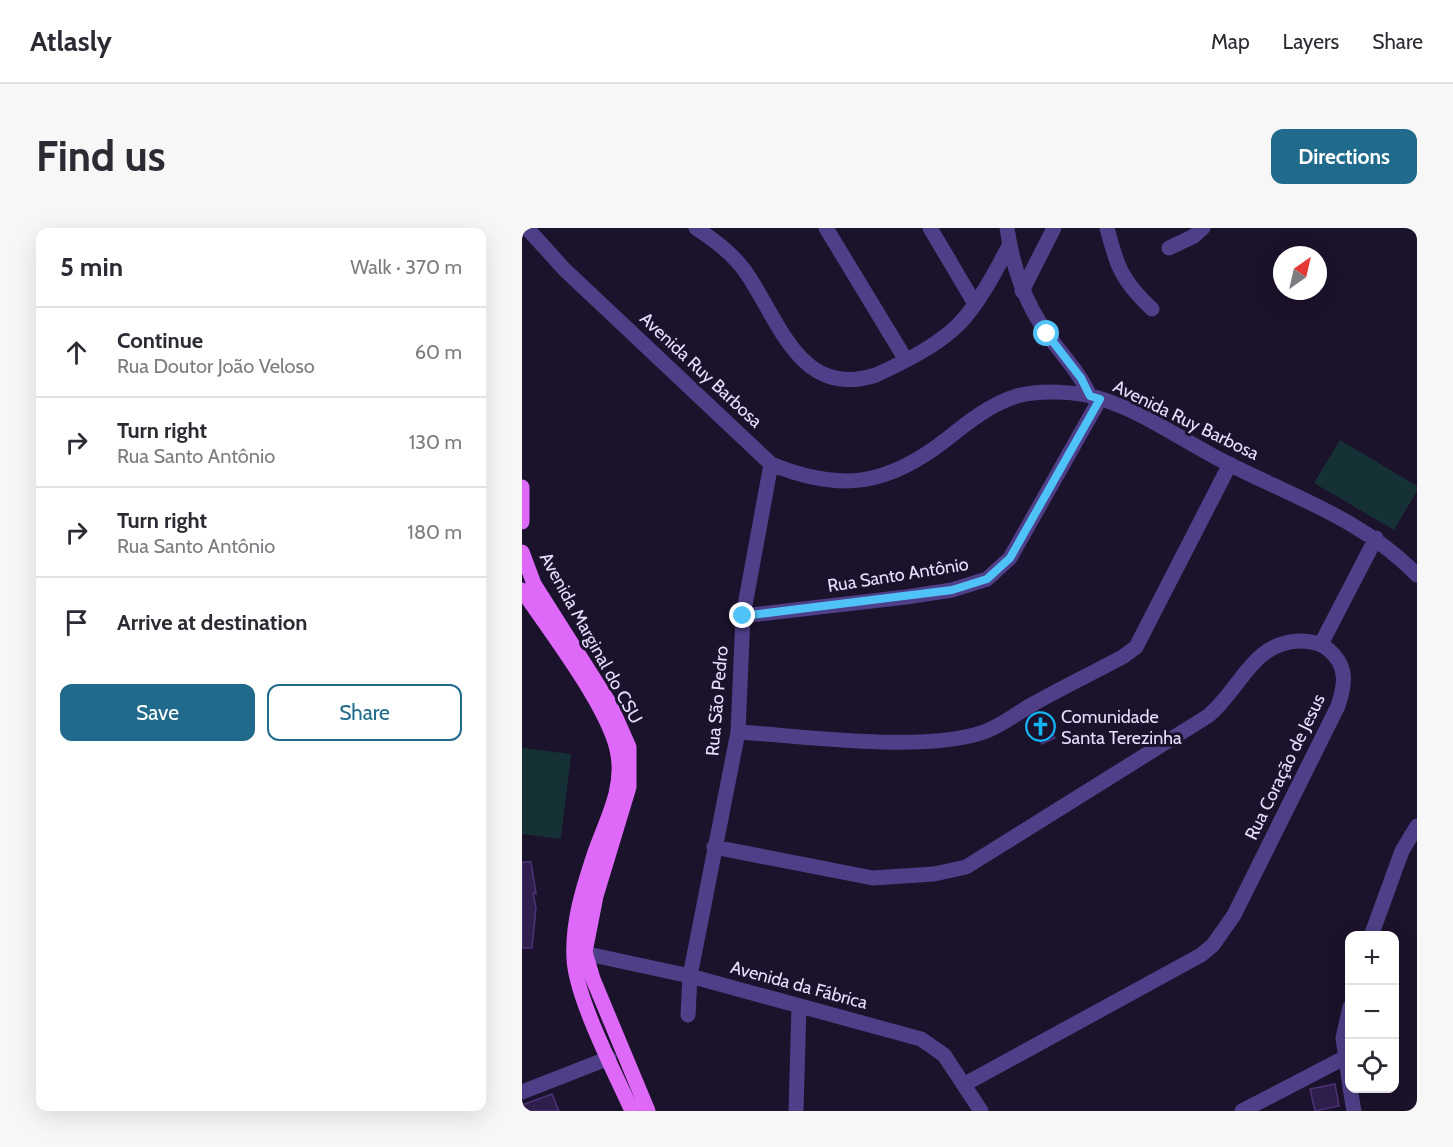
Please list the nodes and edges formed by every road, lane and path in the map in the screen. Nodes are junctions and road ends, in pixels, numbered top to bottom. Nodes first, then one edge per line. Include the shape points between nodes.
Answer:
1 (527, 228) edge
2 (696, 228) edge
3 (826, 228) edge
4 (930, 228) edge
5 (1007, 228) edge
6 (1054, 228) edge
7 (1203, 228) edge
8 (1109, 229) edge
9 (1010, 246) junction
10 (1169, 248) dead end
11 (1022, 291) junction
12 (975, 304) junction
13 (1152, 309) dead end
14 (906, 360) junction
15 (1095, 397) junction
16 (771, 464) junction
17 (1230, 465) junction
18 (522, 487) edge
19 (522, 522) edge
20 (1376, 538) junction
21 (522, 552) edge
22 (1417, 575) edge
23 (522, 590) edge
24 (743, 616) junction
25 (1321, 644) junction
26 (738, 732) junction
27 (1417, 826) edge
28 (714, 847) junction
29 (1373, 931) edge
30 (579, 951) junction
31 (690, 976) junction
32 (799, 1006) junction
33 (688, 1015) dead end
34 (1345, 1029) edge
35 (609, 1058) junction
36 (1344, 1058) junction
37 (1345, 1063) edge
38 (965, 1084) junction
39 (522, 1092) edge
40 (1351, 1093) edge
41 (632, 1111) edge
42 (648, 1111) edge
43 (796, 1111) edge
44 (981, 1111) edge
45 (1242, 1111) edge
46 (1354, 1111) edge

1 - 16 street, Avenida Ruy Barbosa via 564,269
2 - 14 street via 732,256 790,346 810,367 837,379 865,379
3 - 14 street
4 - 12 street
5 - 9 street
6 - 11 street
7 - 10 street
8 - 13 street via 1115,263
9 - 11 street
9 - 12 street
11 - 15 street via 1030,309
12 - 14 street via 959,324
15 - 16 street, Avenida Ruy Barbosa via 1034,394 1002,402 915,463 870,480 828,481
15 - 17 street, Avenida Ruy Barbosa via 1136,414
15 - 24 street, Rua Santo Antônio via 1010,558 987,579 952,590 906,597
16 - 24 street, Rua São Pedro
17 - 20 street, Avenida Ruy Barbosa via 1338,515
17 - 26 street via 1136,646 1002,724 982,732 931,741
18 - 19 main road
20 - 22 street, Avenida Ruy Barbosa
20 - 25 street
21 - 30 main road, Avenida Marginal do CSU via 534,584 610,704 629,747 629,787
23 - 30 main road, Avenida Marginal do CSU via 588,689 618,754 618,787 575,926
24 - 26 street, Rua São Pedro
25 - 28 street via 1298,641 1271,646 1208,716 966,867 934,874 873,878
25 - 38 street, Rua Coração de Jesus via 1342,667 1344,679 1338,706 1251,884 1214,945
26 - 28 street, Rua São Pedro
27 - 29 street via 1402,851
28 - 31 street, Rua São Pedro
30 - 31 street, Avenida da Fábrica
30 - 35 main road via 579,986
30 - 42 main road
31 - 32 street, Avenida da Fábrica
31 - 33 street, Rua São Pedro
32 - 38 street, Avenida da Fábrica via 921,1039 944,1055
32 - 43 street
34 - 36 street
35 - 39 street
35 - 41 main road
36 - 37 street
36 - 45 street
38 - 44 street, Avenida da Fábrica
40 - 46 street

